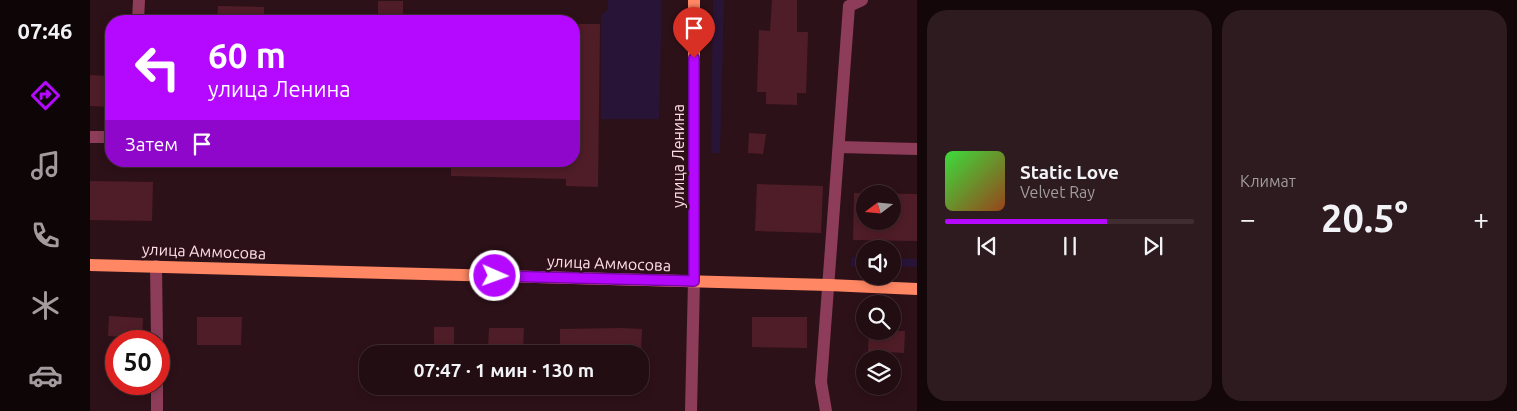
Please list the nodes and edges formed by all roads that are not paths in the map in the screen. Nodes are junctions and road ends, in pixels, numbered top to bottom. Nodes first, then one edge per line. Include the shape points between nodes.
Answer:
1 (139, 0) edge
2 (694, 0) edge
3 (862, 0) edge
4 (138, 15) edge
5 (90, 137) edge
6 (105, 138) edge
7 (839, 147) junction
8 (917, 149) edge
9 (90, 264) edge
10 (156, 266) junction
11 (694, 281) junction
12 (829, 285) junction
13 (917, 289) edge
14 (157, 330) edge
15 (157, 395) edge
16 (157, 411) edge
17 (691, 411) edge
18 (826, 411) edge

1 - 4 street
2 - 11 main road, улица Ленина
3 - 7 street via 849,6
5 - 6 street
7 - 8 street
7 - 12 street
9 - 10 main road, улица Аммосова
10 - 11 main road, улица Аммосова
10 - 14 street
11 - 12 main road, улица Аммосова
11 - 17 street
12 - 13 main road, улица Аммосова
12 - 18 street via 821,382
15 - 16 street

